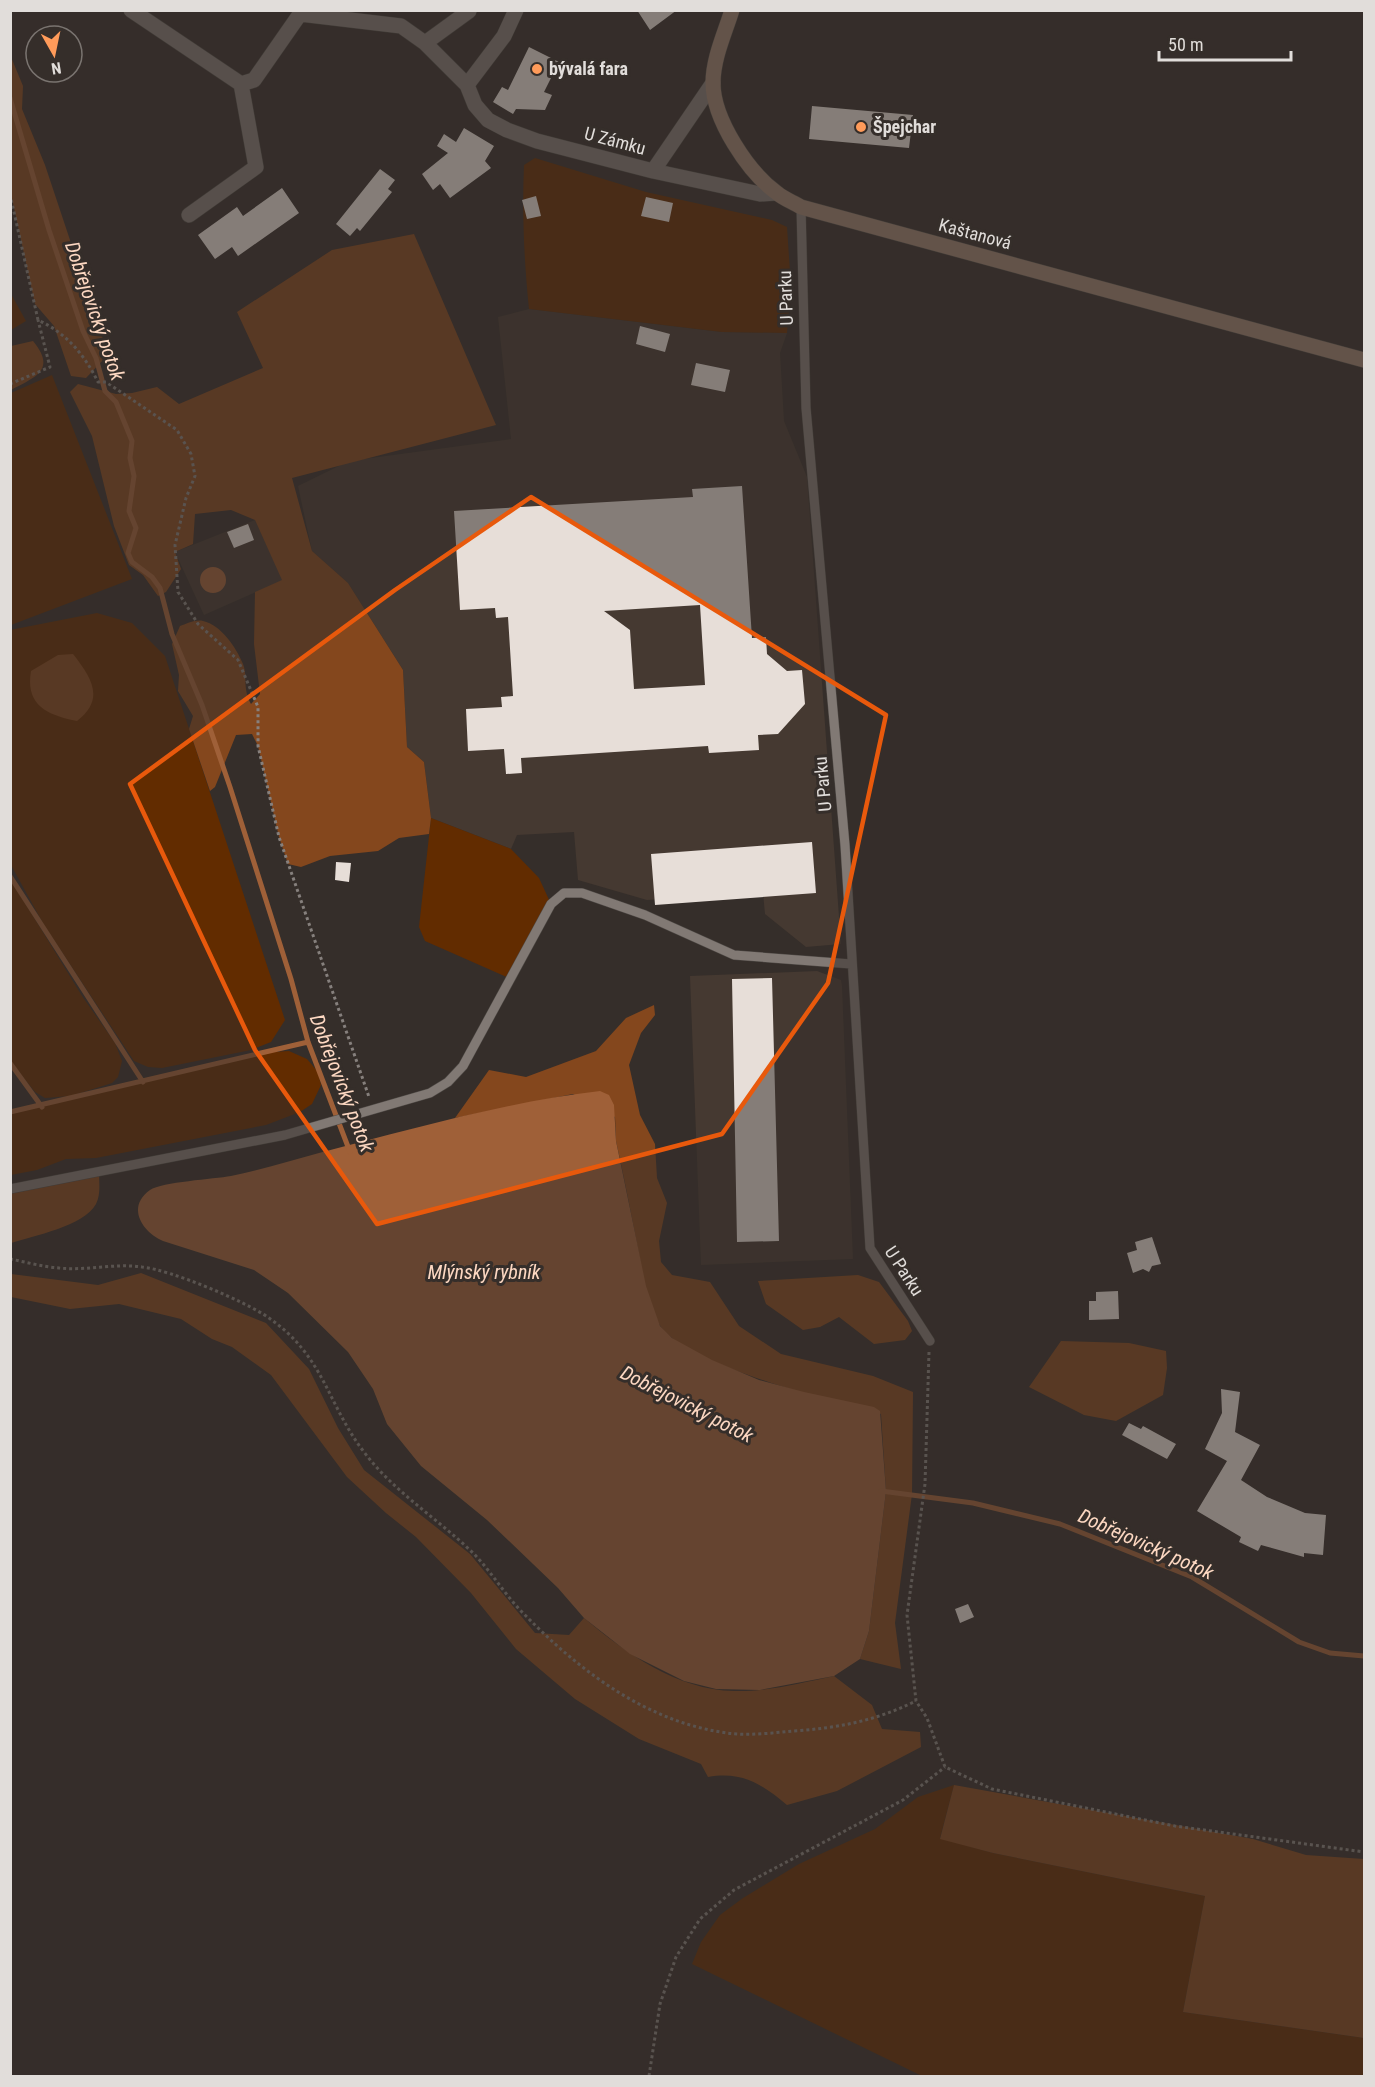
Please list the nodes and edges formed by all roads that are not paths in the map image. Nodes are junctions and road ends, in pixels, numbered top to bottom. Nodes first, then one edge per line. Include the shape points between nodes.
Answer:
1 (131, 10) edge
2 (385, 10) edge
3 (516, 10) edge
4 (732, 10) edge
5 (469, 11) edge
6 (301, 12) edge
7 (373, 22) junction
8 (425, 43) junction
9 (713, 83) junction
10 (241, 84) junction
11 (468, 85) junction
12 (653, 171) junction
13 (776, 193) junction
14 (801, 207) junction
15 (189, 215) dead end
16 (1365, 360) edge
17 (851, 964) junction
18 (10, 1189) edge
19 (930, 1341) road end

1 - 10 street
2 - 7 street
3 - 11 street via 504,36
4 - 9 street, Kaštanová
5 - 8 street
6 - 7 street, U Zámku
6 - 10 street, U Zámku via 254,80
7 - 8 street, U Zámku via 401,26
8 - 11 street, U Zámku
9 - 12 street
9 - 13 street, Kaštanová via 720,116 735,148
10 - 15 street via 256,167
11 - 12 street, U Zámku via 475,105 488,120 507,130
12 - 13 street, U Zámku via 760,194
13 - 14 street, Kaštanová
14 - 16 street, Kaštanová
14 - 17 lane, U Parku via 806,408 845,845
17 - 18 lane via 734,955 645,915 582,893 564,893 551,904 456,1074 430,1093 285,1134
17 - 19 lane, U Parku via 870,1248

